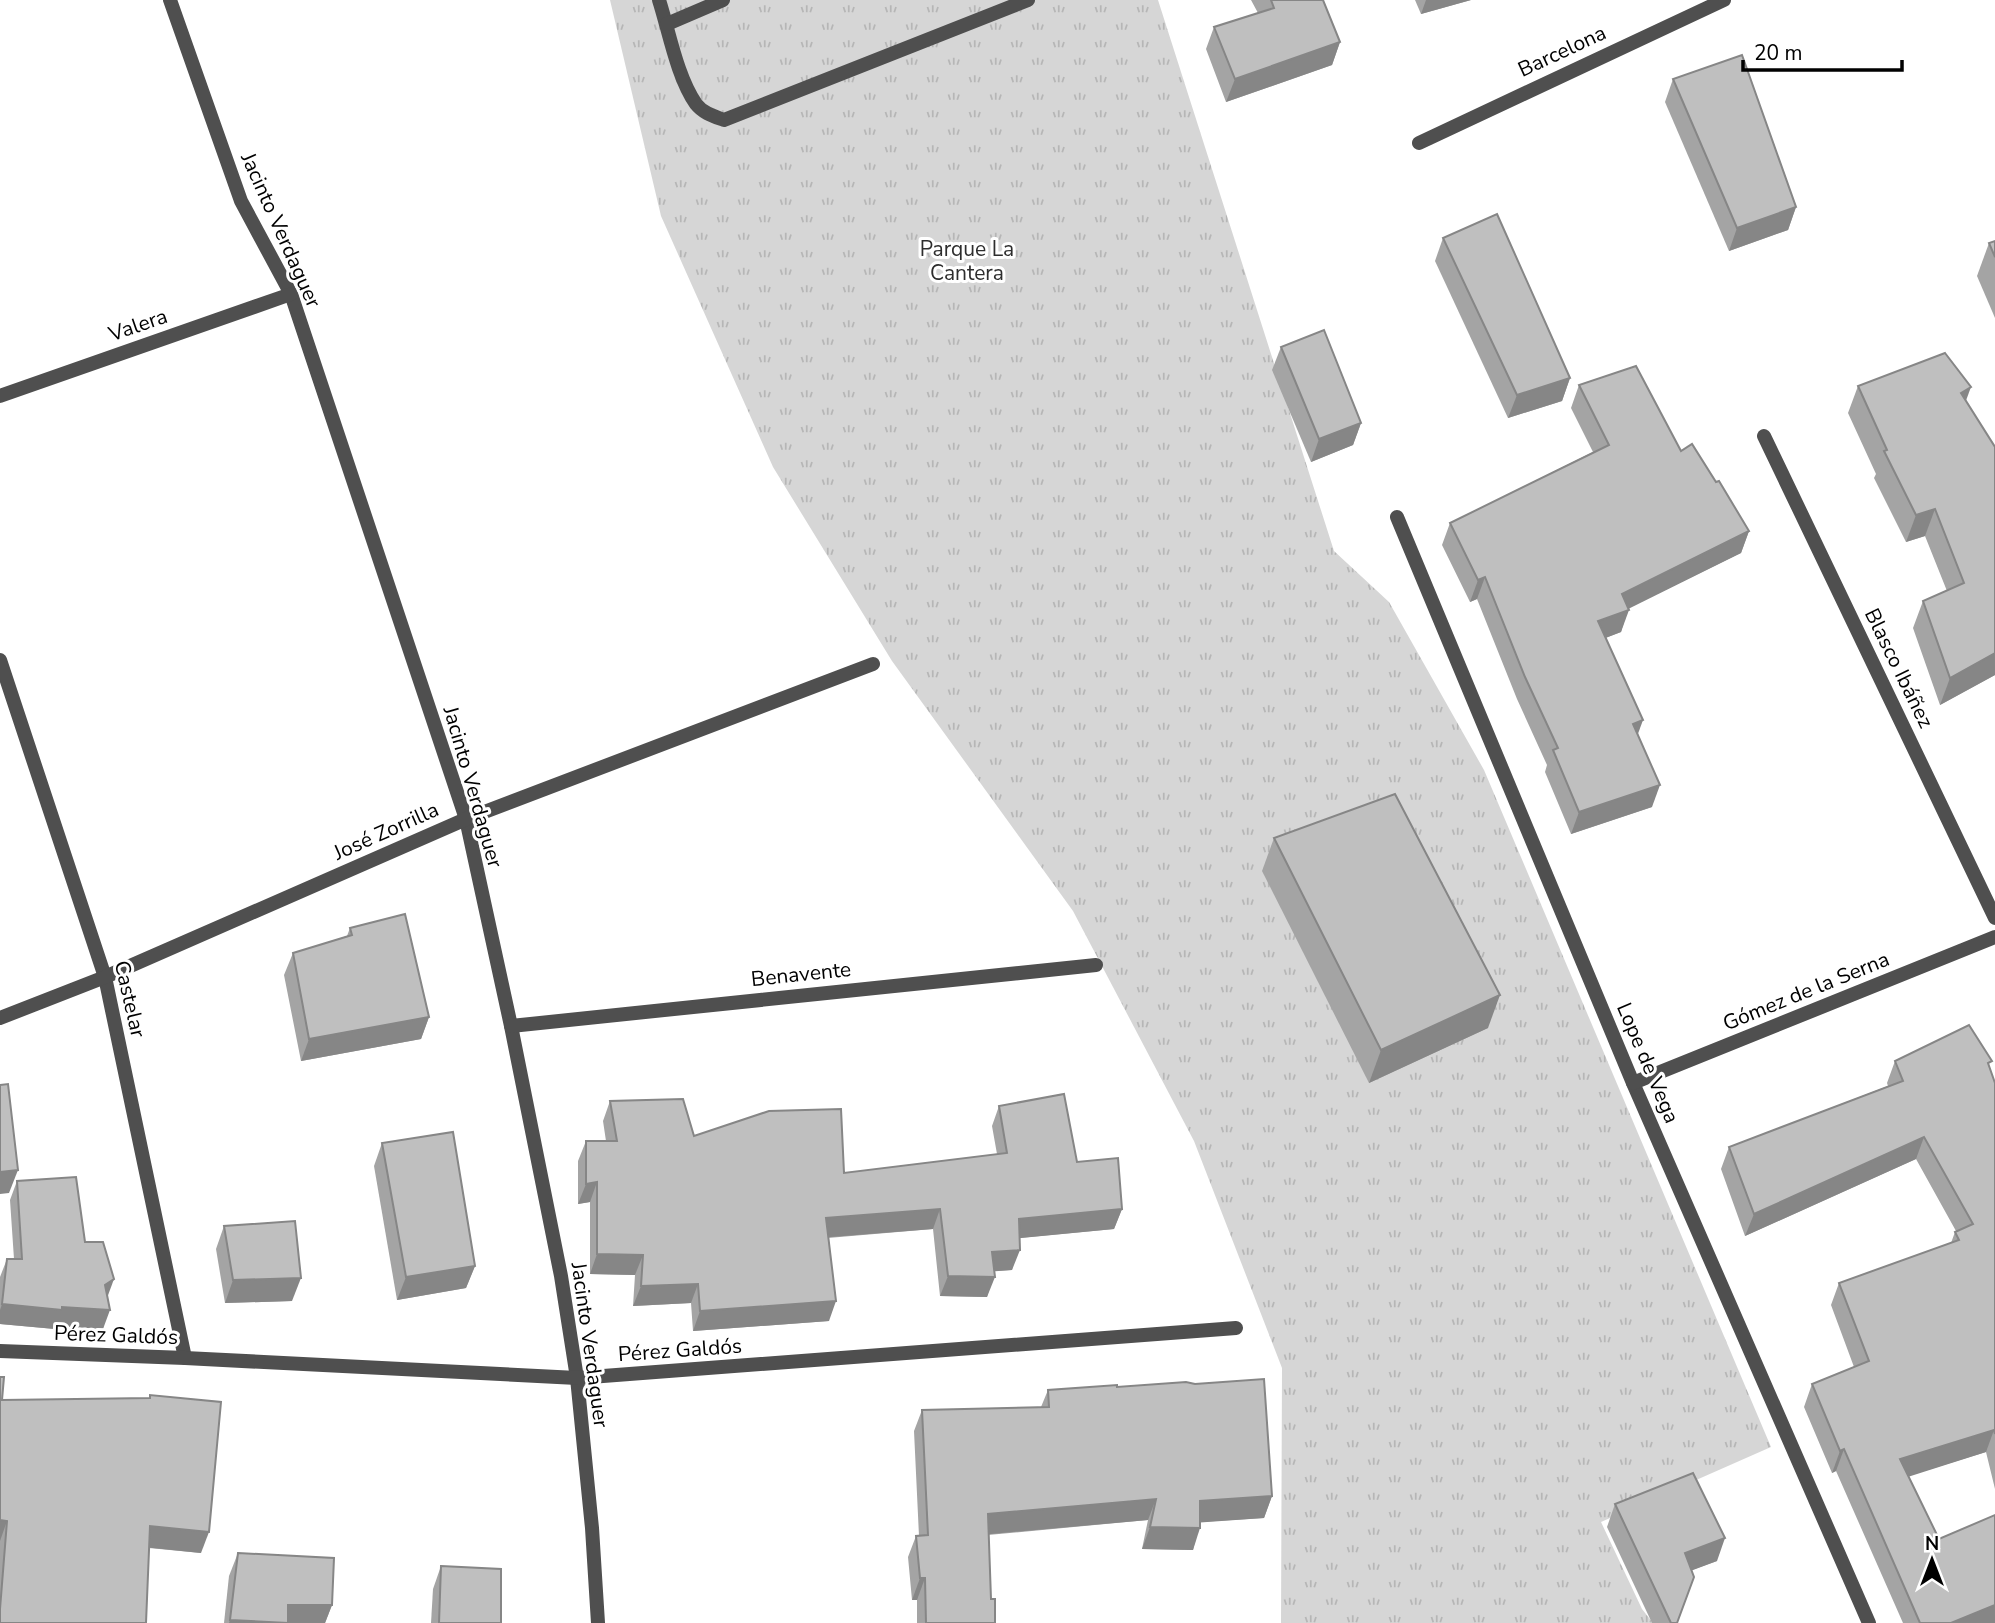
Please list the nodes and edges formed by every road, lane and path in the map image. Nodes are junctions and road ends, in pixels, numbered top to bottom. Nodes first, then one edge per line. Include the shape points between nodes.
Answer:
1 (170, 0) edge
2 (659, 0) edge
3 (723, 0) edge
4 (1028, 0) edge
5 (1724, 0) edge
6 (667, 24) junction
7 (1419, 143) dead end
8 (291, 294) junction
9 (0, 396) edge
10 (1764, 436) dead end
11 (1397, 517) dead end
12 (0, 660) edge
13 (873, 664) dead end
14 (466, 819) junction
15 (1995, 918) edge
16 (1995, 937) edge
17 (1096, 965) dead end
18 (105, 977) junction
19 (0, 1018) edge
20 (511, 1026) junction
21 (1633, 1083) junction
22 (1236, 1328) dead end
23 (0, 1351) edge
24 (185, 1358) junction
25 (576, 1378) junction
26 (598, 1623) edge
27 (1868, 1623) edge

1 - 8 street, Jacinto Verdaguer via 241,201
2 - 6 street
3 - 6 street
4 - 6 street via 724,120 708,115 696,104
5 - 7 street, Barcelona
8 - 9 street, Valera
8 - 14 street, Jacinto Verdaguer
10 - 15 street, Blasco Ibáñez
11 - 21 street, Lope de Vega
12 - 18 street, Castelar
13 - 14 street, José Zorrilla
14 - 18 street, José Zorrilla
14 - 20 street, Jacinto Verdaguer
16 - 21 street, Gómez de la Serna
17 - 20 street, Benavente
18 - 19 street, José Zorrilla
18 - 24 street, Castelar
20 - 25 street, Jacinto Verdaguer via 561,1276
21 - 27 street, Lope de Vega
22 - 25 street, Pérez Galdós
23 - 24 street, Pérez Galdós
24 - 25 street, Pérez Galdós
25 - 26 street, Jacinto Verdaguer via 593,1528

